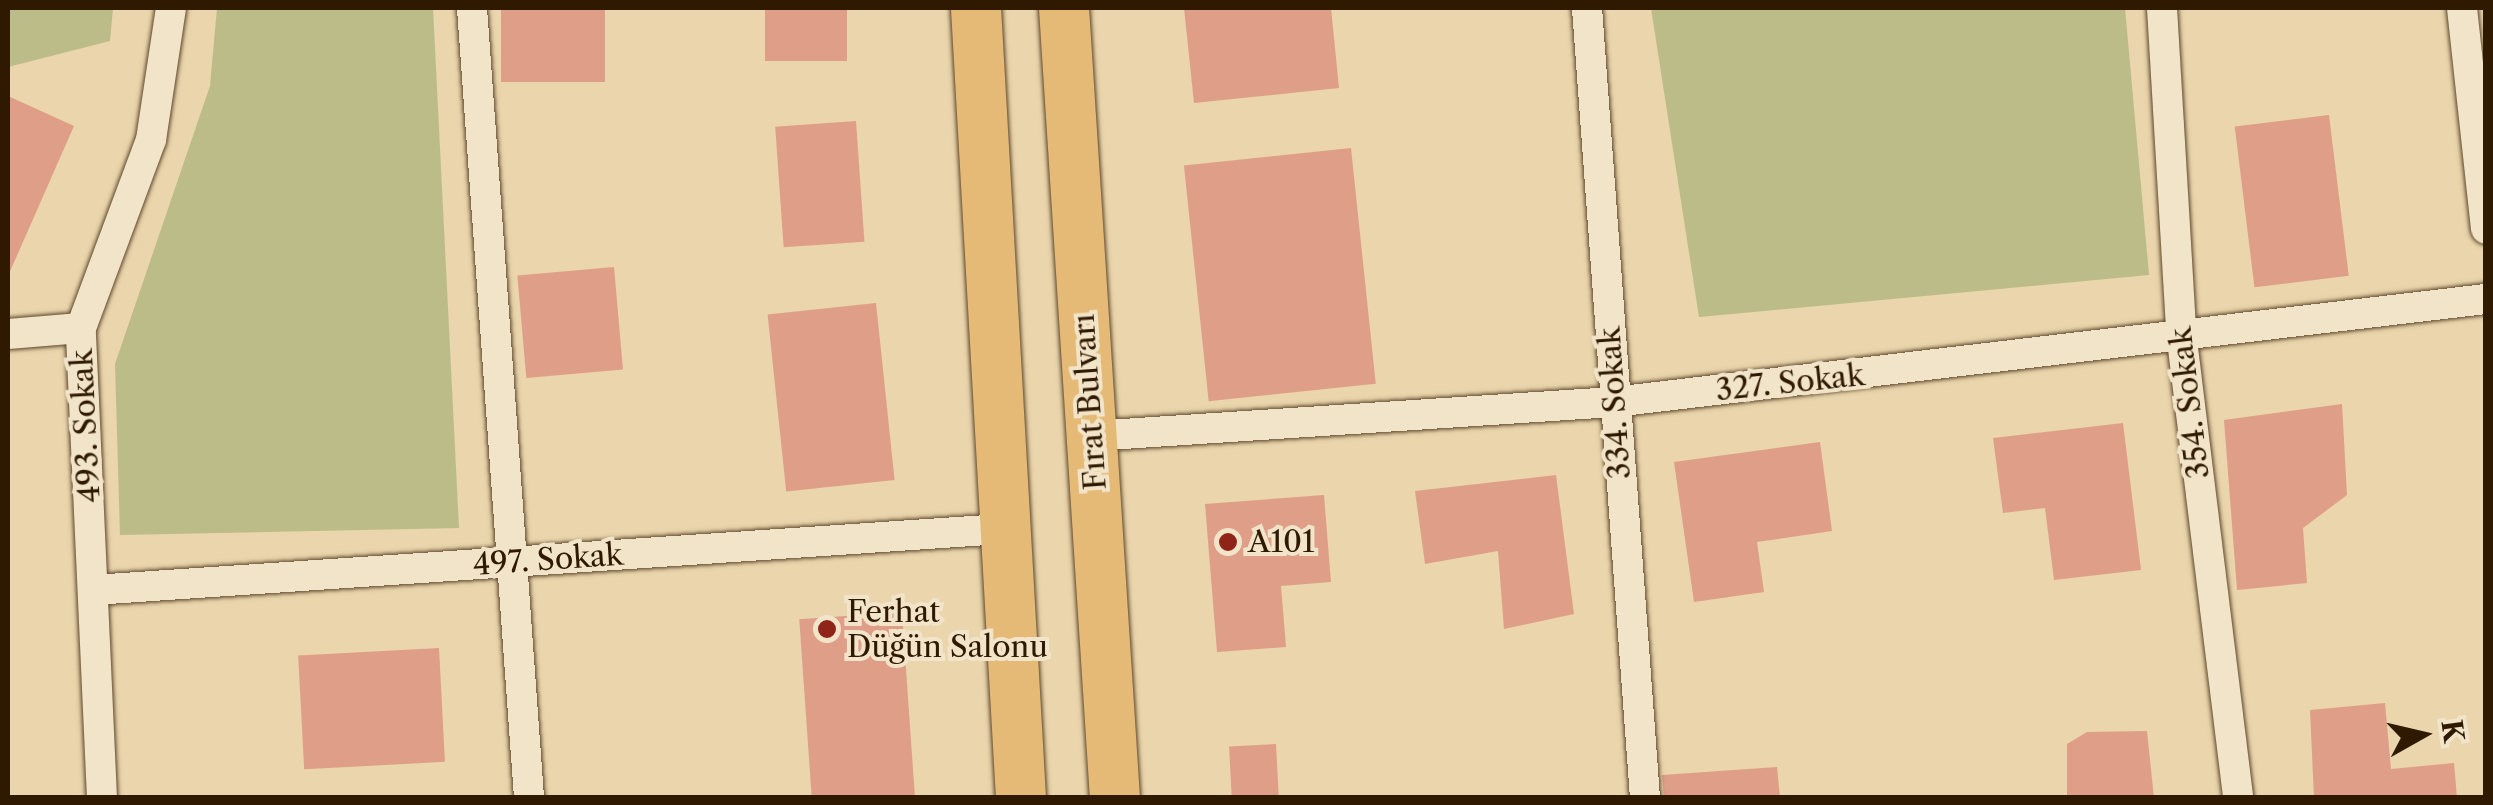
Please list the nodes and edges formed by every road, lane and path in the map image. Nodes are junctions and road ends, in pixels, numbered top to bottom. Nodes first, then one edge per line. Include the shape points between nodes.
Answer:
1 (171, 8) edge
2 (472, 8) edge
3 (976, 8) edge
4 (1064, 8) edge
5 (1587, 8) edge
6 (2162, 8) edge
7 (2462, 8) edge
8 (2486, 229) edge
9 (2486, 300) edge
10 (81, 328) junction
11 (8, 334) edge
12 (2182, 340) junction
13 (1614, 402) junction
14 (1092, 436) junction
15 (1002, 529) junction
16 (514, 562) junction
17 (93, 590) junction
18 (102, 798) edge
19 (529, 798) edge
20 (1021, 798) edge
21 (1114, 798) edge
22 (1645, 798) edge
23 (2238, 798) edge

1 - 10 street, 493. Sokak via 151,140
2 - 16 street
3 - 15 main road
4 - 14 main road, Fırat Bulvarı
5 - 13 street, 334. Sokak
6 - 12 street, 354. Sokak
7 - 8 street
9 - 12 street, 327. Sokak
10 - 11 street
10 - 17 street, 493. Sokak
12 - 13 street, 327. Sokak
12 - 23 street, 354. Sokak
13 - 14 street, 327. Sokak
13 - 22 street, 334. Sokak
14 - 21 main road, Fırat Bulvarı
15 - 16 street, 497. Sokak
15 - 20 main road
16 - 17 street, 497. Sokak
16 - 19 street
17 - 18 street, 493. Sokak

